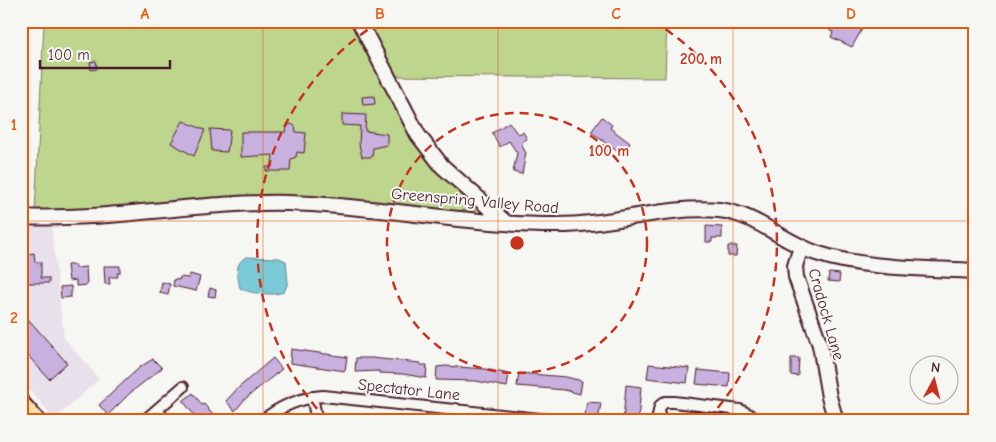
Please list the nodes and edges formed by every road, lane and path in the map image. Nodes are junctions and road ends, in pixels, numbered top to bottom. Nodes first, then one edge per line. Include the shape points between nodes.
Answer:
1 (359, 21) edge
2 (21, 217) edge
3 (506, 222) junction
4 (801, 247) junction
5 (975, 271) edge
6 (183, 387) dead end
7 (312, 397) junction
8 (21, 403) edge
9 (456, 409) junction
10 (157, 410) junction
11 (559, 420) edge
12 (37, 421) edge
13 (144, 421) edge
14 (166, 421) edge
15 (262, 421) edge
16 (317, 421) edge
17 (455, 421) edge
18 (657, 421) edge
19 (754, 421) edge
20 (836, 421) edge

1 - 3 main road via 418,135 442,166
2 - 3 main road, Greenspring Valley Road via 97,217 231,204 279,203
3 - 4 main road, Greenspring Valley Road via 569,225 677,211 718,210 747,217
4 - 5 main road, Greenspring Valley Road via 845,260
4 - 20 main road, Cradock Lane via 795,266 796,277 820,345
6 - 10 street
7 - 9 street, Spectator Lane via 335,396
7 - 15 street, Spectator Lane via 288,404
7 - 16 street
8 - 12 main road
9 - 11 street, Spectator Lane
9 - 17 street
10 - 13 street
10 - 14 street
18 - 19 street via 660,406 674,402 745,412

